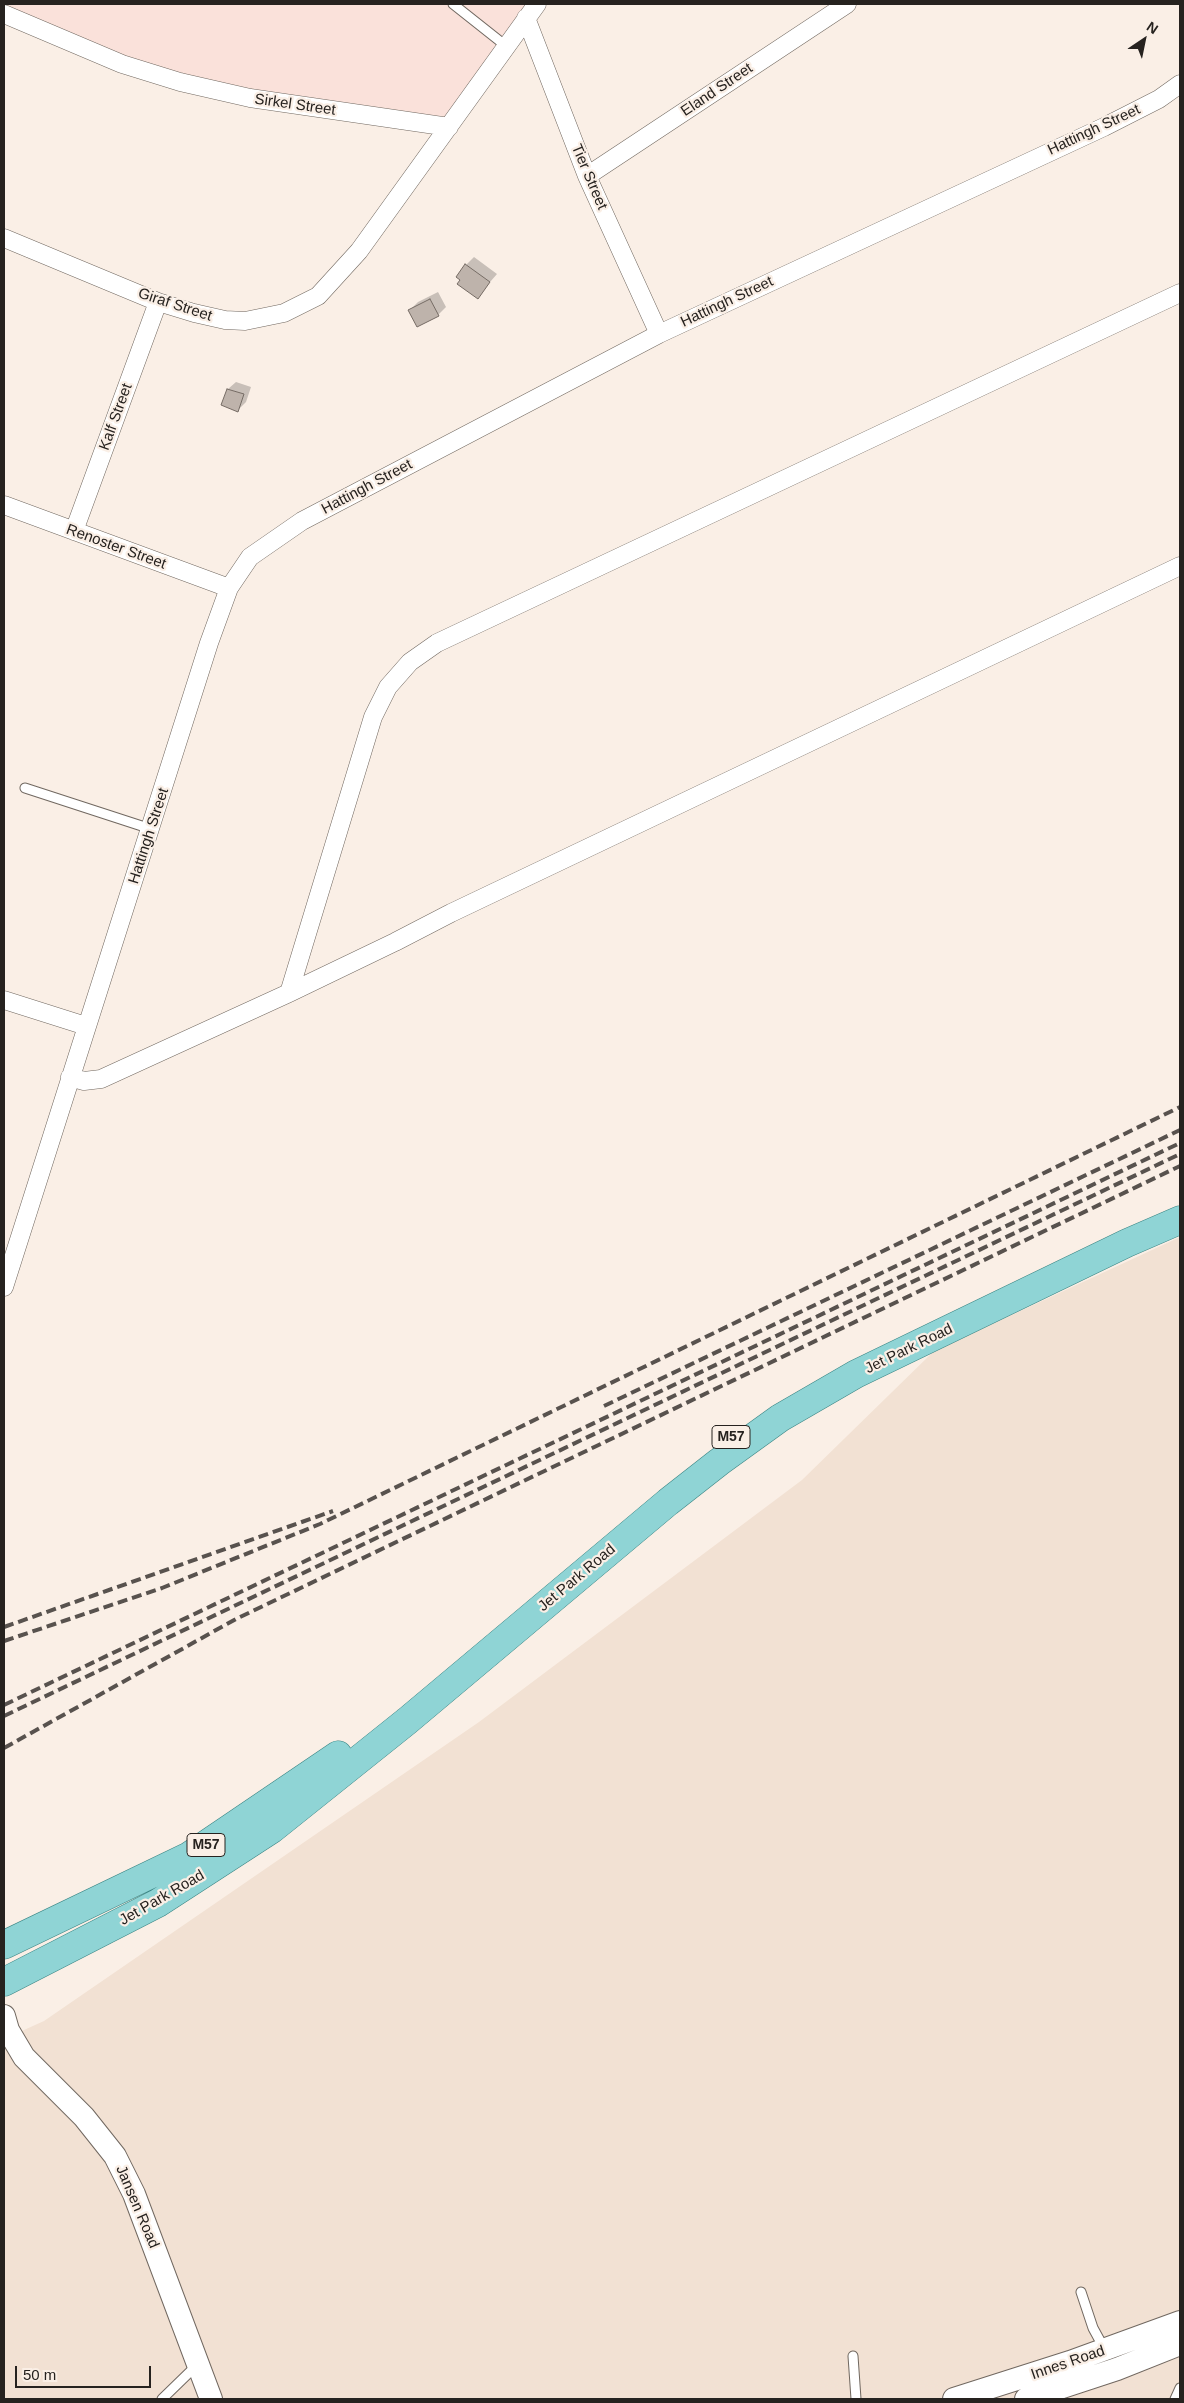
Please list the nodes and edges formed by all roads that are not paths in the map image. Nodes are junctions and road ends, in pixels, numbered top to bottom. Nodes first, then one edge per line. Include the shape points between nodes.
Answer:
1 (453, 4) edge
2 (537, 4) edge
3 (846, 4) edge
4 (4, 14) edge
5 (526, 18) junction
6 (506, 46) junction
7 (1180, 84) edge
8 (449, 127) junction
9 (587, 176) junction
10 (4, 238) edge
11 (1180, 293) edge
12 (158, 302) junction
13 (659, 334) junction
14 (4, 505) edge
15 (74, 531) junction
16 (1180, 566) edge
17 (229, 588) junction
18 (25, 788) dead end
19 (151, 828) junction
20 (289, 993) junction
21 (4, 1000) edge
22 (86, 1026) junction
23 (70, 1077) junction
24 (1180, 1202) edge
25 (1180, 1220) edge
26 (4, 1287) edge
27 (4, 1945) edge
28 (4, 1982) edge
29 (4, 2016) edge
30 (1081, 2292) dead end
31 (1180, 2322) edge
32 (1180, 2344) edge
33 (853, 2356) dead end
34 (1111, 2360) junction
35 (198, 2364) junction
36 (1180, 2388) edge
37 (162, 2399) edge
38 (211, 2399) edge
39 (856, 2399) edge
40 (954, 2399) edge
41 (1026, 2399) edge
42 (1175, 2399) edge

1 - 6 lane
2 - 5 street
3 - 9 street, Eland Street
4 - 8 street, Sirkel Street via 122,64 180,82 250,98
5 - 6 street
5 - 9 street, Tier Street
6 - 8 street
7 - 13 street, Hattingh Street via 1159,100
8 - 12 street, Giraf Street via 359,251 318,296 284,314 245,321 194,314
9 - 13 street, Tier Street
10 - 12 street, Giraf Street
11 - 20 street via 437,643 410,662 388,688 372,717
12 - 15 street, Kalf Street
13 - 17 street, Hattingh Street via 302,521 250,557
14 - 15 street, Renoster Street
15 - 17 street, Renoster Street
16 - 20 street
17 - 19 street, Hattingh Street
18 - 19 lane
19 - 22 street, Hattingh Street
20 - 23 street via 101,1079 84,1081
21 - 22 street
22 - 23 street, Hattingh Street
23 - 26 street, Hattingh Street
24 - 27 main road, Jet Park Road / M57 via 846,1366 760,1416 669,1483 392,1717 189,1856
25 - 28 main road, Jet Park Road / M57 via 856,1374 780,1418 688,1486 407,1721 272,1829 158,1903
29 - 35 street, Jansen Road via 8,2030 24,2057 84,2117 115,2156 134,2194
30 - 34 lane via 1093,2328
31 - 34 street, Innes Road
32 - 34 street, Innes Road
33 - 39 lane
34 - 40 street, Innes Road
34 - 41 street, Innes Road
35 - 37 lane
35 - 38 street, Jansen Road
36 - 42 lane

